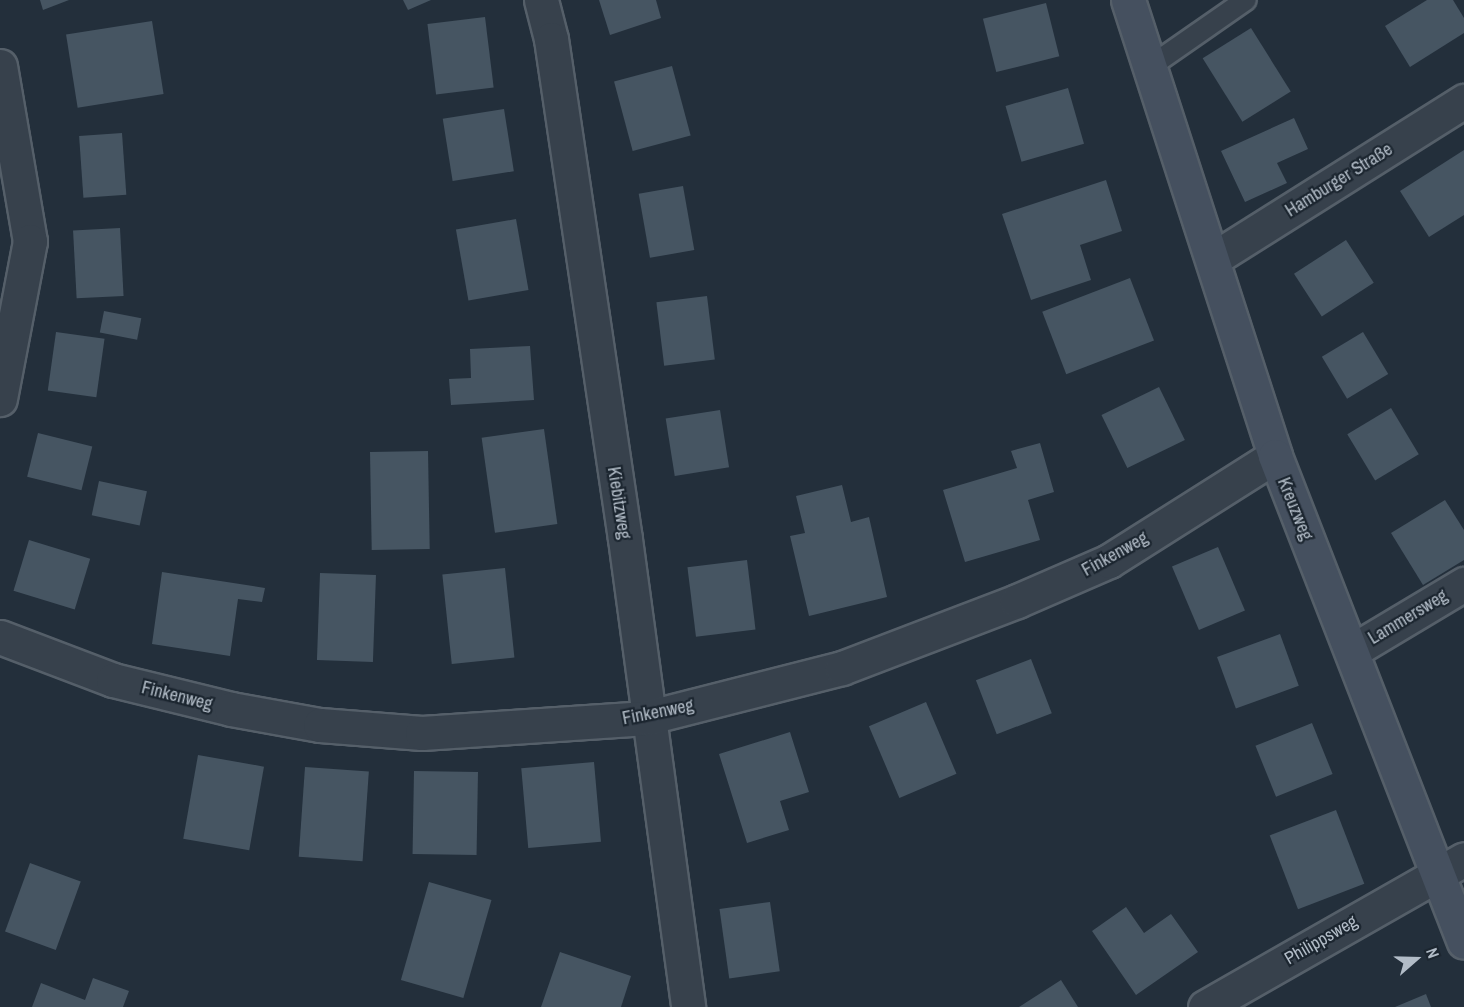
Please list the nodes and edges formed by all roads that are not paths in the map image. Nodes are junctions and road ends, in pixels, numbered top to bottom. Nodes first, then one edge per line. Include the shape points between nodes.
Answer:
1 (541, 0) edge
2 (1128, 0) edge
3 (1246, 0) edge
4 (0, 66) edge
5 (1148, 68) junction
6 (1464, 101) edge
7 (1213, 259) junction
8 (0, 399) edge
9 (1275, 456) junction
10 (1464, 584) edge
11 (0, 637) edge
12 (1352, 651) junction
13 (646, 718) junction
14 (1450, 866) edge
15 (1464, 942) edge
16 (688, 1007) edge
17 (1205, 1007) edge

1 - 13 street, Kiebitzweg via 551,39 625,539
2 - 5 street, Kreuzweg
3 - 5 lane
4 - 8 street via 30,241
5 - 7 street, Kreuzweg
6 - 7 street, Hamburger Straße
7 - 9 street, Kreuzweg
9 - 12 street, Kreuzweg
9 - 13 street, Finkenweg via 1109,561 1017,601 842,668
10 - 12 street, Lammersweg
11 - 13 street, Finkenweg via 113,680 231,709 320,725 422,733
12 - 14 street, Kreuzweg
13 - 16 street, Kiebitzweg
14 - 15 street, Kreuzweg
14 - 17 street, Philippsweg

